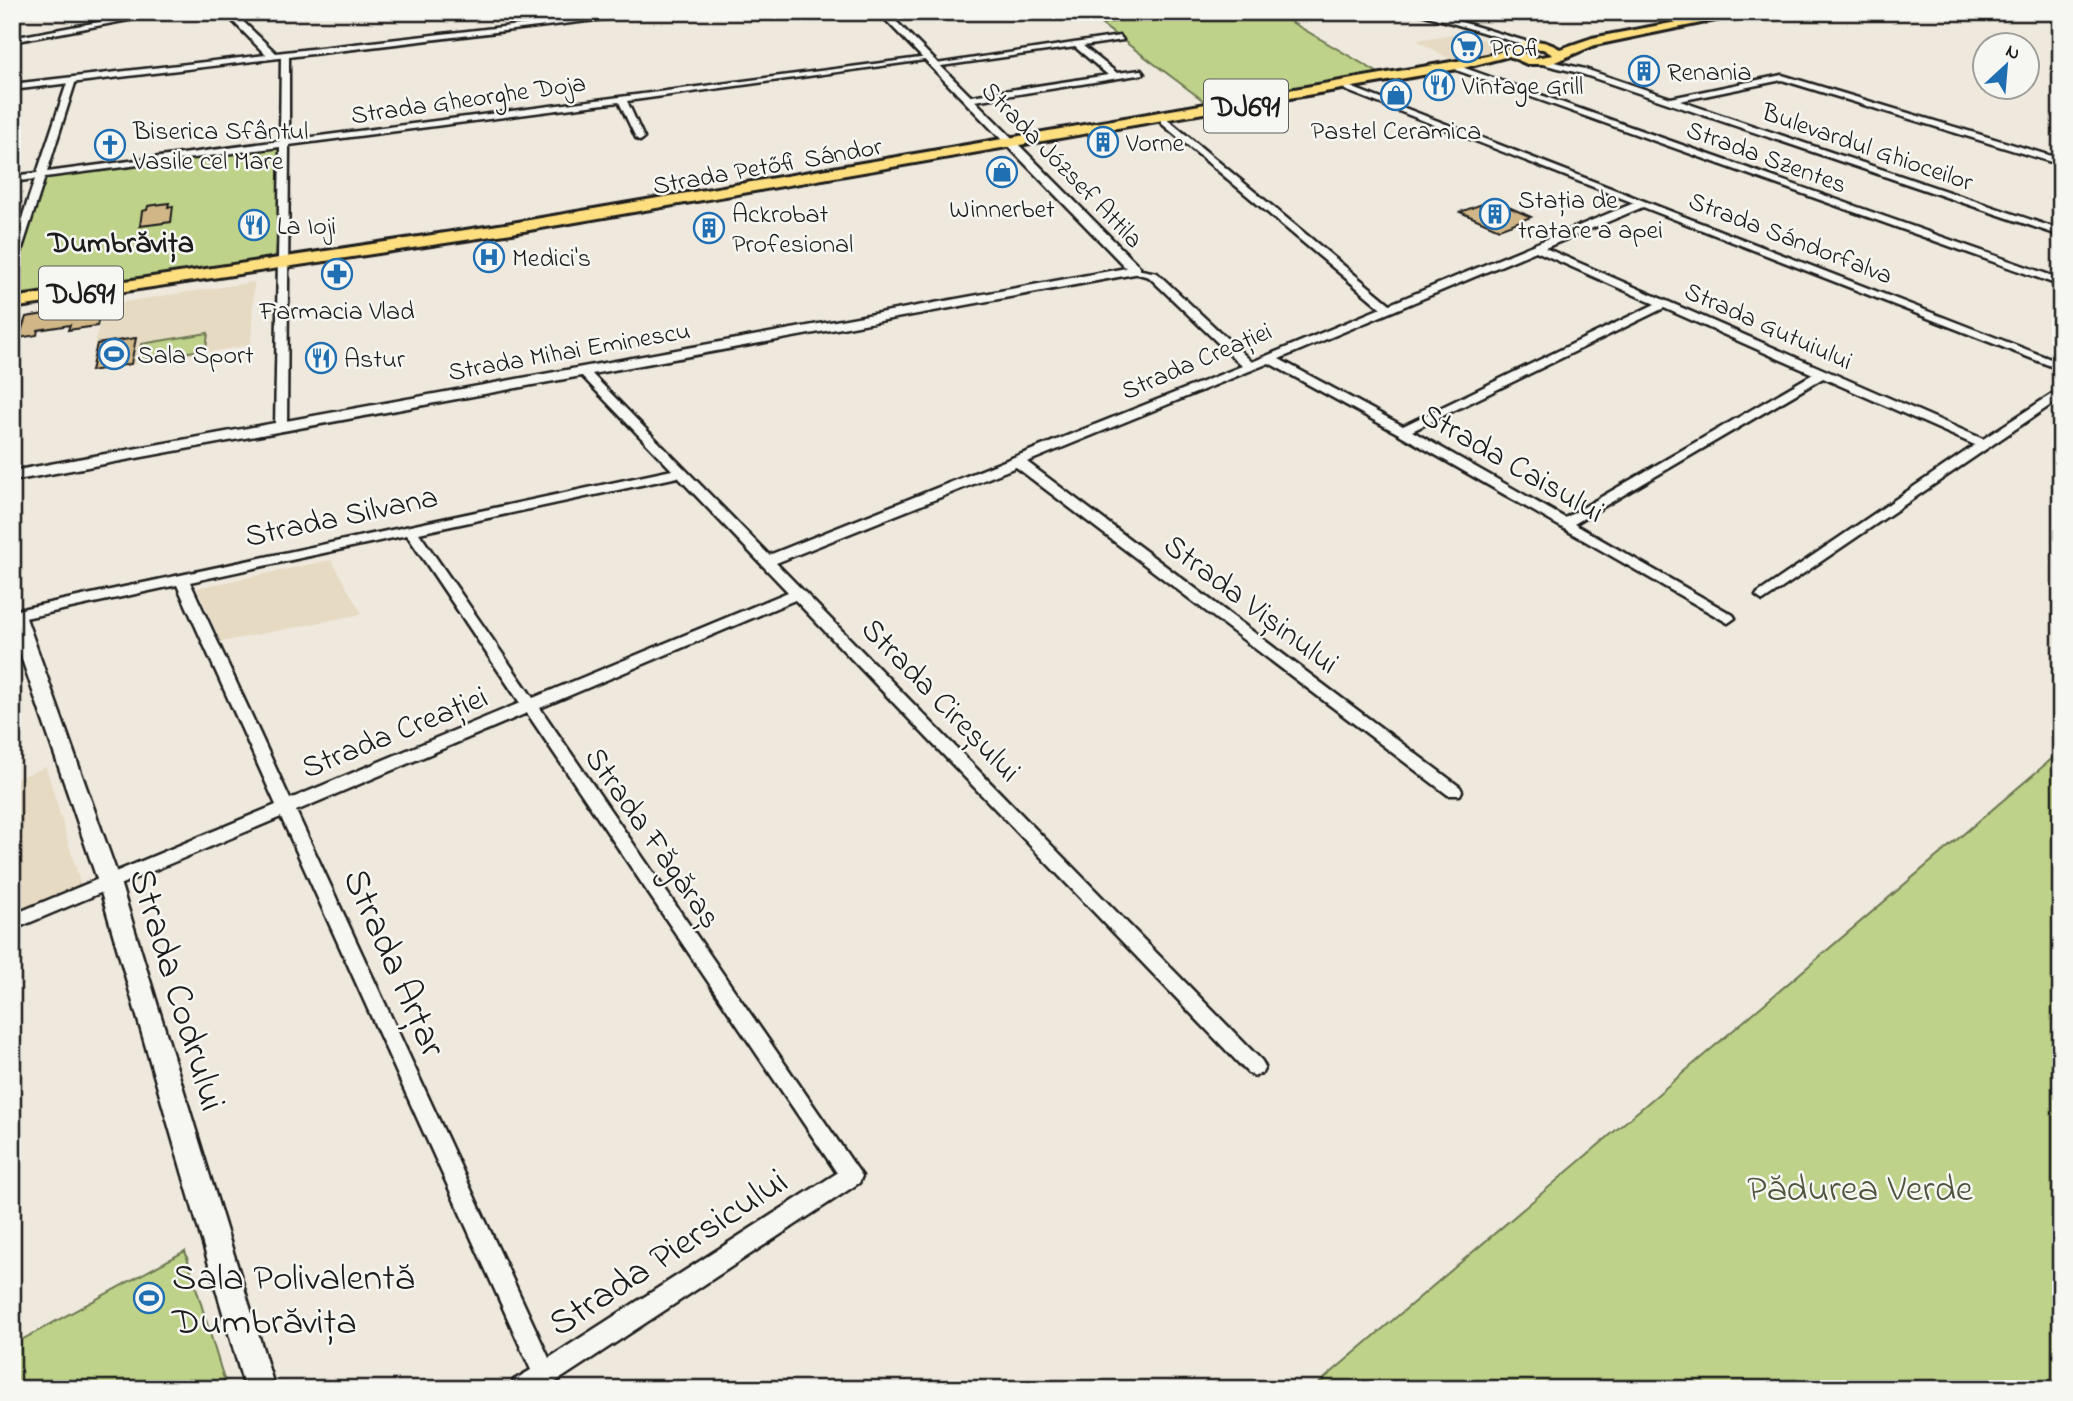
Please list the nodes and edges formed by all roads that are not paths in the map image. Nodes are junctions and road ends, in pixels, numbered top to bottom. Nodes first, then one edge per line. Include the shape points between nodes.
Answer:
1 (167, 12) edge
2 (228, 12) edge
3 (659, 12) edge
4 (883, 12) edge
5 (1419, 12) edge
6 (1748, 12) edge
7 (1494, 36) junction
8 (1120, 38) dead end
9 (12, 40) edge
10 (1592, 42) junction
11 (1076, 44) junction
12 (1531, 44) junction
13 (1546, 46) junction
14 (1510, 49) junction
15 (1561, 55) junction
16 (285, 56) junction
17 (274, 58) junction
18 (1534, 61) junction
19 (931, 62) junction
20 (1459, 68) junction
21 (1581, 71) junction
22 (1141, 72) dead end
23 (1115, 76) junction
24 (72, 80) junction
25 (12, 87) edge
26 (1349, 88) junction
27 (622, 99) junction
28 (968, 99) junction
29 (1670, 102) junction
30 (1164, 121) junction
31 (640, 138) dead end
32 (284, 144) junction
33 (1014, 145) junction
34 (2061, 162) edge
35 (43, 175) junction
36 (12, 179) edge
37 (1643, 203) junction
38 (2061, 233) edge
39 (1537, 248) junction
40 (12, 264) edge
41 (283, 265) junction
42 (1135, 270) junction
43 (2061, 283) edge
44 (12, 303) edge
45 (1664, 304) junction
46 (1388, 308) junction
47 (12, 309) edge
48 (1269, 358) junction
49 (1249, 366) junction
50 (2061, 367) edge
51 (585, 373) junction
52 (1824, 373) junction
53 (2061, 392) edge
54 (281, 427) junction
55 (1403, 431) junction
56 (1983, 444) junction
57 (1017, 461) junction
58 (682, 472) junction
59 (12, 476) edge
60 (1566, 523) junction
61 (410, 530) junction
62 (768, 561) junction
63 (181, 579) junction
64 (799, 593) junction
65 (1763, 596) dead end
66 (14, 615) edge
67 (1728, 618) dead end
68 (530, 708) junction
69 (1454, 791) dead end
70 (287, 807) junction
71 (109, 882) junction
72 (12, 923) edge
73 (1255, 1067) dead end
74 (851, 1176) joint
75 (545, 1375) junction
76 (260, 1389) edge
77 (523, 1389) edge

1 - 9 street
2 - 17 street
3 - 16 street
4 - 19 street, Strada József Attila
5 - 7 street
6 - 10 main road, DJ691
7 - 12 street
7 - 14 street
8 - 11 street, Strada Gheorghe Doja
10 - 13 main road, DJ691
10 - 15 main road, DJ691
11 - 19 street, Strada Gheorghe Doja
11 - 23 street
12 - 13 main road, DJ691
12 - 14 main road, DJ691
13 - 15 main road, DJ691
14 - 18 main road
14 - 33 main road, Strada Petőfi Sándor / DJ691 via 1499,57 1464,64
15 - 18 main road, DJ691
15 - 21 street, Bulevardul Ghioceilor
16 - 17 street
16 - 32 street
17 - 24 street
18 - 20 main road, Strada Petőfi Sándor / DJ691 via 1506,60
18 - 21 street, Bulevardul Ghioceilor
19 - 27 street, Strada Gheorghe Doja
19 - 28 street, Strada József Attila
20 - 26 main road, Strada Petőfi Sándor / DJ691
20 - 43 street, Strada Szentes
21 - 29 street, Bulevardul Ghioceilor
22 - 23 street
23 - 28 street
24 - 25 street
24 - 35 street
26 - 30 main road, Strada Petőfi Sándor / DJ691
26 - 37 street, Strada Sándorfalva
27 - 31 street
27 - 32 street, Strada Gheorghe Doja
28 - 33 street, Strada József Attila
29 - 34 street via 1782,77
29 - 38 street, Bulevardul Ghioceilor
30 - 33 main road, Strada Petőfi Sándor / DJ691
30 - 46 street
32 - 35 street, Strada Gheorghe Doja
32 - 41 street
33 - 41 main road, Strada Petőfi Sándor / DJ691
33 - 42 street, Strada József Attila
35 - 36 street, Strada Gheorghe Doja
35 - 40 street
37 - 39 street, Strada Creației
37 - 50 street, Strada Sándorfalva
39 - 45 street, Strada Gutuiului
39 - 46 street, Strada Creației
41 - 44 main road, Strada Petőfi Sándor / DJ691
41 - 47 main road, Strada Petőfi Sándor / DJ691
41 - 54 street
42 - 49 street, Strada József Attila via 1153,275
42 - 51 street, Strada Mihai Eminescu
45 - 52 street, Strada Gutuiului
45 - 55 street
46 - 48 street, Strada Creației
48 - 49 street, Strada Creației
48 - 55 street, Strada Caisului
49 - 57 street, Strada Creației
51 - 54 street, Strada Mihai Eminescu
51 - 58 street, Strada Cireșului
52 - 56 street, Strada Gutuiului
52 - 60 street
53 - 56 street
54 - 59 street, Strada Mihai Eminescu
55 - 60 street, Strada Caisului
56 - 65 street
57 - 62 street, Strada Creației
57 - 69 street, Strada Vișinului
58 - 61 street, Strada Silvana
58 - 62 street, Strada Cireșului
60 - 67 street, Strada Caisului
61 - 63 street, Strada Silvana
61 - 68 street, Strada Făgăraș
62 - 64 street, Strada Cireșului
63 - 66 street, Strada Silvana
63 - 70 street, Strada Arțar
64 - 68 street, Strada Creației
64 - 73 street, Strada Cireșului
66 - 71 street, Strada Codrului
68 - 70 street, Strada Creației
68 - 74 street, Strada Făgăraș
70 - 71 street, Strada Creației
70 - 75 street, Strada Arțar
71 - 72 street, Strada Creației
71 - 76 street, Strada Codrului
74 - 75 street, Strada Piersicului
75 - 77 street, Strada Piersicului

